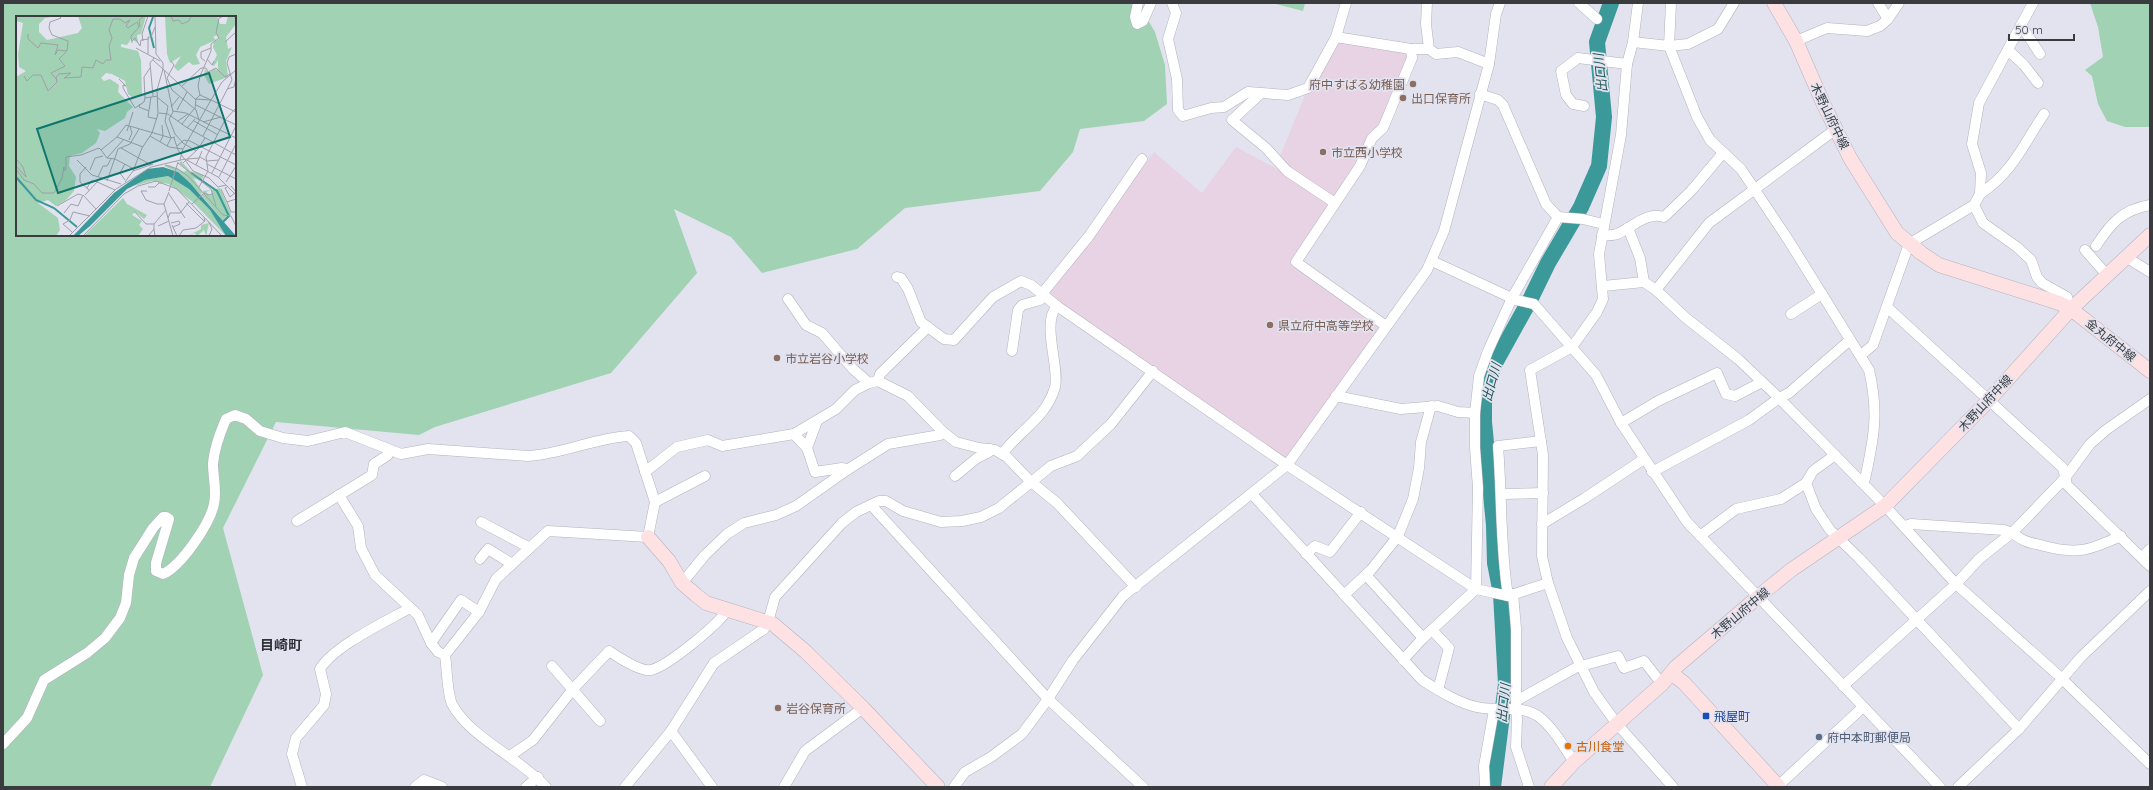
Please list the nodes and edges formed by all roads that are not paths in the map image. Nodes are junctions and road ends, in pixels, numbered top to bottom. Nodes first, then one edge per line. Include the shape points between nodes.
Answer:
1 (1138, 3) edge
2 (1151, 3) edge
3 (1172, 3) edge
4 (1346, 3) edge
5 (1427, 3) edge
6 (1500, 3) edge
7 (1579, 3) edge
8 (1638, 3) edge
9 (1671, 3) edge
10 (1734, 3) edge
11 (1774, 3) edge
12 (1878, 3) edge
13 (1899, 3) edge
14 (2033, 3) edge
15 (1597, 19) dead end
16 (1888, 19) junction
17 (2021, 25) junction
18 (1336, 37) junction
19 (1796, 41) junction
20 (1633, 42) junction
21 (1670, 46) junction
22 (1411, 49) junction
23 (1429, 49) junction
24 (2008, 50) junction
25 (2040, 54) dead end
26 (1489, 64) junction
27 (1627, 64) junction
28 (2038, 83) dead end
29 (1260, 94) junction
30 (1480, 94) junction
31 (1584, 106) dead end
32 (1224, 107) junction
33 (2044, 114) dead end
34 (1232, 120) junction
35 (1836, 130) junction
36 (1724, 153) junction
37 (1142, 159) dead end
38 (1755, 191) junction
39 (1980, 194) junction
40 (1335, 203) junction
41 (2150, 205) edge
42 (1974, 206) junction
43 (1558, 217) junction
44 (1603, 224) junction
45 (1628, 228) junction
46 (1602, 235) junction
47 (2150, 235) edge
48 (1909, 244) junction
49 (2096, 246) dead end
50 (2085, 250) dead end
51 (2126, 257) junction
52 (1432, 261) junction
53 (2150, 272) edge
54 (2107, 275) junction
55 (897, 278) dead end
56 (1644, 282) junction
57 (1603, 286) junction
58 (1656, 290) junction
59 (1822, 294) junction
60 (1044, 296) junction
61 (788, 299) dead end
62 (1514, 299) junction
63 (1057, 306) junction
64 (1887, 307) junction
65 (2071, 309) junction
66 (1791, 314) dead end
67 (1386, 326) junction
68 (928, 327) junction
69 (1850, 340) junction
70 (1873, 345) junction
71 (1572, 347) junction
72 (1012, 351) dead end
73 (1861, 355) junction
74 (1869, 370) junction
75 (1153, 371) junction
76 (2150, 371) edge
77 (874, 382) junction
78 (1762, 382) junction
79 (1336, 396) junction
80 (1779, 398) junction
81 (2150, 399) edge
82 (1989, 400) junction
83 (1431, 406) junction
84 (1475, 413) junction
85 (817, 421) junction
86 (1621, 423) junction
87 (943, 432) junction
88 (794, 434) junction
89 (1541, 441) junction
90 (807, 448) junction
91 (990, 449) junction
92 (388, 450) junction
93 (1002, 454) junction
94 (1835, 455) junction
95 (1644, 459) junction
96 (1287, 465) junction
97 (847, 470) junction
98 (645, 472) junction
99 (1652, 472) junction
100 (704, 476) dead end
101 (955, 476) dead end
102 (2066, 478) junction
103 (1030, 481) junction
104 (1861, 482) junction
105 (1806, 483) junction
106 (1542, 492) junction
107 (1252, 494) junction
108 (1502, 494) junction
109 (339, 495) junction
110 (655, 502) junction
111 (871, 505) junction
112 (1885, 506) junction
113 (1361, 512) junction
114 (297, 521) dead end
115 (481, 522) dead end
116 (1542, 524) junction
117 (1905, 526) junction
118 (2012, 532) junction
119 (1398, 536) junction
120 (1700, 536) junction
121 (2121, 536) junction
122 (648, 537) junction
123 (1838, 539) junction
124 (530, 548) junction
125 (2150, 549) edge
126 (1306, 554) junction
127 (2142, 557) junction
128 (480, 559) dead end
129 (512, 564) junction
130 (2150, 566) edge
131 (1366, 575) junction
132 (682, 583) junction
133 (1548, 583) junction
134 (1956, 584) junction
135 (1136, 587) junction
136 (1476, 589) junction
137 (2150, 591) edge
138 (1344, 595) junction
139 (1510, 595) junction
140 (1757, 597) junction
141 (410, 608) junction
142 (728, 609) junction
143 (479, 612) junction
144 (1915, 620) junction
145 (768, 622) junction
146 (1432, 630) junction
147 (1423, 638) junction
148 (431, 643) junction
149 (445, 656) junction
150 (1403, 660) junction
151 (552, 666) dead end
152 (1581, 666) junction
153 (1667, 678) junction
154 (2061, 680) junction
155 (1843, 686) junction
156 (573, 689) junction
157 (1438, 690) junction
158 (1048, 699) junction
159 (1516, 705) junction
160 (1863, 707) junction
161 (863, 708) junction
162 (1494, 710) junction
163 (600, 721) dead end
164 (1616, 724) junction
165 (2018, 729) junction
166 (671, 731) junction
167 (3, 744) edge
168 (510, 756) junction
169 (1574, 762) junction
170 (2150, 764) edge
171 (538, 777) junction
172 (302, 787) edge
173 (414, 787) edge
174 (442, 787) edge
175 (526, 787) edge
176 (546, 787) edge
177 (625, 787) edge
178 (712, 787) edge
179 (784, 787) edge
180 (938, 787) edge
181 (954, 787) edge
182 (1143, 787) edge
183 (1485, 787) edge
184 (1529, 787) edge
185 (1551, 787) edge
186 (1672, 787) edge
187 (1778, 787) edge
188 (1940, 787) edge
189 (1958, 787) edge

1 - 2 street via 1135,17 1137,24 1143,21
3 - 32 street via 1176,14 1168,39 1177,80 1178,110 1183,116
4 - 18 street
5 - 23 street
6 - 26 street
7 - 15 street
8 - 20 street
9 - 21 street
10 - 21 street via 1718,29 1688,44
11 - 19 main road, 木野山府中線
12 - 16 street
13 - 16 street
14 - 17 street
16 - 19 street via 1880,26 1867,31 1827,28
17 - 24 street
17 - 25 street
18 - 22 street
18 - 29 street via 1308,88 1288,95
19 - 35 main road, 木野山府中線
20 - 21 street
20 - 27 street
21 - 36 street via 1697,117 1710,140
22 - 23 street
22 - 40 street via 1412,58 1383,128 1372,138 1360,166
23 - 26 street via 1436,54 1458,52
24 - 28 street
24 - 39 street via 1979,103 1972,144 1981,173
26 - 30 street
27 - 31 street via 1578,58 1561,71 1566,95 1573,104
27 - 44 street via 1620,135
29 - 32 street via 1248,92
29 - 34 street
30 - 43 street via 1498,100 1503,105 1546,204
30 - 52 street via 1444,231
32 - 34 street
33 - 39 street via 2014,162 1997,182
34 - 40 street via 1266,148 1287,171
35 - 38 street
35 - 48 main road, 木野山府中線 via 1880,207 1897,233
36 - 38 street via 1741,169
36 - 45 street via 1664,217 1658,215 1637,221
37 - 60 street via 1089,236 1045,290
38 - 58 street via 1710,223
38 - 59 street
39 - 42 street
40 - 67 street via 1296,262
41 - 49 street via 2136,208 2111,224
42 - 48 street
42 - 65 street via 1983,223 2031,260 2042,283 2067,297
43 - 44 street
43 - 62 street
44 - 46 street
45 - 46 street via 1616,234
45 - 56 street via 1640,258
46 - 57 street via 1599,254
47 - 51 main road
48 - 64 street
48 - 65 main road, 木野山府中線 via 1939,265
50 - 54 street
51 - 53 street
51 - 54 main road
52 - 62 street
52 - 67 street
54 - 65 main road
55 - 68 street via 901,278 908,289 921,322
56 - 57 street
56 - 58 street
57 - 71 street via 1603,299 1597,312
58 - 78 street
59 - 66 street
59 - 69 street
60 - 63 street
60 - 68 street via 1031,285 1020,281 993,298 954,340 944,339
60 - 72 street via 1040,300 1022,305 1018,310
61 - 77 street via 806,325 822,333 853,369
62 - 71 street via 1534,304
62 - 84 street via 1488,351 1479,376
63 - 75 street
63 - 93 street via 1051,324 1056,387 1042,414 1010,443
64 - 70 street
64 - 82 street
65 - 76 main road, 金丸府中線
65 - 82 main road, 木野山府中線
67 - 79 street
68 - 77 street
69 - 73 street
69 - 80 street via 1789,393
70 - 73 street
70 - 74 street
71 - 86 street via 1596,375
71 - 89 street via 1530,370
73 - 74 street
74 - 104 street via 1875,395 1875,420 1865,479
75 - 96 street
75 - 103 street via 1111,424 1077,456 1051,466
77 - 85 street via 855,390 836,409
77 - 87 street via 908,396
78 - 80 street
78 - 86 street via 1735,396 1726,394 1717,373 1658,401
79 - 83 street via 1401,409
79 - 96 street
80 - 94 street
80 - 99 street via 1748,420
81 - 102 street via 2090,444
82 - 102 street via 2063,468
82 - 112 main road, 木野山府中線
83 - 84 street
83 - 119 street via 1421,442 1413,499
84 - 136 street via 1478,488
85 - 88 street
85 - 90 street
86 - 95 street
87 - 91 street via 956,442
87 - 97 street via 940,435 888,444
88 - 90 street
88 - 98 street via 722,446 708,440 677,447
89 - 106 street
89 - 108 street via 1498,446
90 - 97 street via 815,472 842,468
91 - 93 street
91 - 101 street via 990,452 976,458
92 - 98 street via 401,454 428,449 528,456 543,455 610,437 629,436 636,443
92 - 109 street via 388,455 374,464 372,475
92 - 167 street via 345,432 308,441 283,438 260,431 246,419 235,415 226,419 213,462 215,503 208,522 185,555 169,572 163,574 156,571 169,519 163,517 134,558 126,603 120,618 105,638 87,653 44,680 27,718
93 - 103 street
94 - 104 street
94 - 105 street via 1813,472
95 - 99 street
95 - 116 street
96 - 107 street
96 - 113 street
97 - 132 street via 796,506 776,515 744,523 727,534 705,554
98 - 110 street
99 - 120 street
100 - 110 street
102 - 118 street
102 - 121 street via 2067,485
103 - 111 street via 999,508 982,517 962,521 941,522 918,516 886,501
103 - 135 street via 1058,503
104 - 112 street
105 - 120 street via 1781,499 1736,509
105 - 123 street via 1816,509
106 - 108 street
106 - 116 street
107 - 126 street
107 - 135 street
108 - 139 street via 1503,566
109 - 114 street
109 - 141 street via 358,526 361,548 375,575
110 - 122 street
111 - 145 street via 842,523 775,597
111 - 158 street
112 - 117 street
112 - 123 main road, 木野山府中線
113 - 119 street
113 - 126 street via 1330,552 1315,546
115 - 124 street
116 - 133 street via 1542,556
117 - 118 street via 1911,524
117 - 134 street via 1930,558
118 - 121 street via 2023,540 2077,552 2097,547
118 - 134 street via 1979,559
119 - 131 street
119 - 136 street
120 - 140 street
121 - 127 street
122 - 124 street via 548,531
122 - 132 main road via 669,561
123 - 140 main road, 木野山府中線 via 1791,570
123 - 144 street via 1859,558
124 - 129 street
125 - 127 street
126 - 138 street
127 - 130 street
128 - 129 street via 488,549
129 - 143 street via 496,579
131 - 138 street
131 - 147 street
132 - 142 main road via 706,603
133 - 139 street
133 - 152 street via 1567,638
134 - 144 street
134 - 154 street
135 - 158 street via 1123,596 1108,615 1073,660
136 - 139 street
136 - 146 street
137 - 154 street via 2081,657
138 - 150 street
139 - 159 street via 1516,628
140 - 153 main road, 木野山府中線
140 - 155 street
141 - 148 street via 418,615
141 - 172 street via 325,660 320,669 326,694 324,705 296,738 292,754
142 - 145 main road
142 - 156 street via 723,618 683,652 651,670 623,660 609,651
143 - 148 street via 461,600
143 - 149 street
144 - 155 street
144 - 165 street
145 - 161 main road via 806,652
145 - 166 street via 764,629 714,664
146 - 147 street
146 - 157 street via 1449,648
147 - 150 street
148 - 149 street
149 - 168 street via 451,703 459,715 486,740
150 - 157 street via 1422,680
151 - 156 street
152 - 153 street via 1618,656 1624,668 1644,661
152 - 159 street
152 - 164 street via 1594,692
153 - 164 main road, 木野山府中線
153 - 187 main road via 1684,683
154 - 165 street
154 - 170 street
155 - 160 street
156 - 163 street
156 - 168 street via 533,740
157 - 162 street via 1476,707
158 - 181 street via 1022,734 965,772
158 - 182 street
159 - 162 street
159 - 169 street via 1538,716 1560,740
159 - 184 street via 1516,747
160 - 187 street
160 - 188 street
161 - 179 street via 805,751
161 - 180 main road
162 - 183 street via 1484,766
164 - 169 main road, 木野山府中線
164 - 186 street
165 - 189 street
166 - 177 street
166 - 178 street
168 - 171 street
169 - 185 main road, 木野山府中線
171 - 175 street
171 - 176 street
173 - 174 street via 424,780

